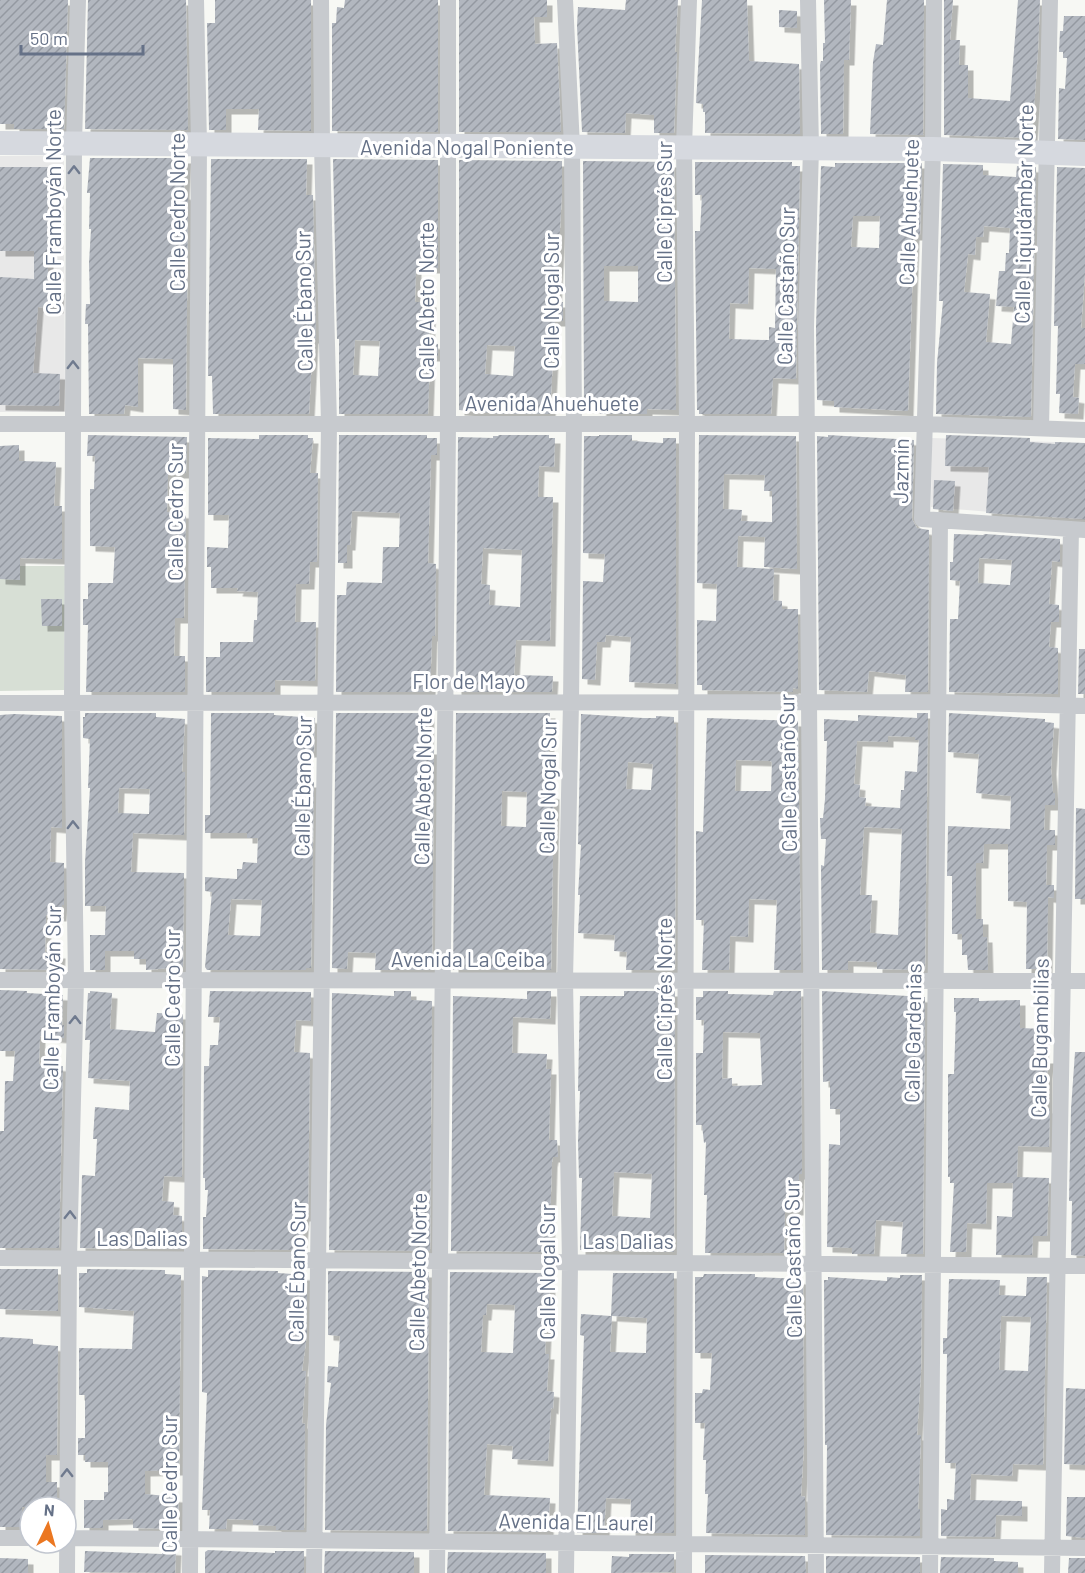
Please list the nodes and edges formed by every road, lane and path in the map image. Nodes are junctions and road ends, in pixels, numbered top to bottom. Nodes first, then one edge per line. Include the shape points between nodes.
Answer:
1 (78, 0) edge
2 (196, 0) edge
3 (321, 0) edge
4 (448, 0) edge
5 (565, 0) edge
6 (689, 0) edge
7 (808, 0) edge
8 (934, 0) edge
9 (1050, 0) edge
10 (0, 143) edge
11 (74, 143) junction
12 (199, 144) junction
13 (322, 145) junction
14 (447, 146) junction
15 (572, 147) junction
16 (684, 147) junction
17 (811, 148) junction
18 (933, 149) junction
19 (1048, 153) junction
20 (1085, 154) edge
21 (0, 424) edge
22 (73, 424) junction
23 (197, 424) junction
24 (329, 424) junction
25 (448, 424) junction
26 (573, 424) junction
27 (687, 424) junction
28 (807, 424) junction
29 (924, 424) junction
30 (1041, 428) junction
31 (1085, 430) edge
32 (940, 520) junction
33 (1078, 529) edge
34 (687, 702) junction
35 (809, 702) junction
36 (938, 702) junction
37 (195, 703) junction
38 (326, 703) junction
39 (445, 703) junction
40 (571, 703) junction
41 (0, 704) edge
42 (72, 704) junction
43 (1068, 705) junction
44 (1085, 706) edge
45 (0, 980) edge
46 (76, 980) junction
47 (194, 980) junction
48 (322, 980) junction
49 (443, 980) junction
50 (565, 980) junction
51 (686, 980) junction
52 (812, 980) junction
53 (935, 980) junction
54 (1063, 980) junction
55 (1085, 981) edge
56 (0, 1258) edge
57 (69, 1259) junction
58 (192, 1259) junction
59 (318, 1260) junction
60 (440, 1261) junction
61 (570, 1263) junction
62 (685, 1263) junction
63 (814, 1264) junction
64 (933, 1265) junction
65 (1057, 1266) junction
66 (1085, 1266) edge
67 (67, 1495) edge
68 (0, 1538) edge
69 (18, 1538) edge
70 (78, 1538) edge
71 (190, 1539) junction
72 (315, 1541) junction
73 (437, 1542) junction
74 (566, 1543) junction
75 (684, 1544) junction
76 (817, 1546) junction
77 (930, 1547) junction
78 (1052, 1548) junction
79 (1085, 1548) edge
80 (67, 1555) edge
81 (67, 1573) edge
82 (190, 1573) edge
83 (314, 1573) edge
84 (437, 1573) edge
85 (566, 1573) edge
86 (684, 1573) edge
87 (816, 1573) edge
88 (930, 1573) edge
89 (1053, 1573) edge

1 - 11 street, Calle Framboyán Norte
2 - 12 street, Calle Cedro Norte
3 - 13 street, Calle Ébano Sur
4 - 14 street, Calle Abeto Norte
5 - 15 street, Calle Nogal Sur
6 - 16 street, Calle Ciprés Sur
7 - 17 street, Calle Castaño Sur
8 - 18 street, Calle Ahuehuete
9 - 19 street, Calle Liquidámbar Norte
10 - 11 street, Avenida Nogal Poniente
11 - 12 street, Avenida Nogal Poniente
22 -> 11 street, Calle Framboyán Norte
12 - 13 street, Avenida Nogal Poniente
12 - 23 street, Calle Cedro Norte
13 - 14 street, Avenida Nogal Poniente
13 - 24 street, Calle Ébano Sur
14 - 15 street, Avenida Nogal Poniente
14 - 25 street, Calle Abeto Norte
15 - 16 street, Avenida Nogal Poniente
15 - 26 street, Calle Nogal Sur
16 - 17 street, Avenida Nogal Poniente
16 - 27 street, Calle Ciprés Sur
17 - 18 street, Avenida Nogal Poniente
17 - 28 street, Calle Castaño Sur
18 - 19 street, Avenida Nogal Poniente
18 - 29 street, Calle Ahuehuete
19 - 20 street, Avenida Nogal Poniente
19 - 30 street, Calle Liquidámbar Norte
21 - 22 street, Avenida Ahuehuete
22 - 23 street, Avenida Ahuehuete
22 - 42 street, Calle Framboyán Sur
23 - 24 street, Avenida Ahuehuete
23 - 37 street, Calle Cedro Sur
24 - 25 street, Avenida Ahuehuete
24 - 38 street, Calle Ébano Sur
25 - 26 street, Avenida Ahuehuete
25 - 39 street, Calle Abeto Norte
26 - 27 street, Avenida Ahuehuete
26 - 40 street, Calle Nogal Sur
27 - 28 street, Avenida Ahuehuete
27 - 34 street, Calle Ciprés Norte
28 - 29 street, Avenida Ahuehuete
28 - 35 street, Calle Castaño Sur
29 - 30 street, Avenida Ahuehuete
29 - 32 street, Jazmín via 922,519
30 - 31 street, Avenida Ahuehuete
32 - 33 street
32 - 36 street, Calle Gardenias
33 - 43 street, Calle Bugambilias
34 - 35 street, Flor de Mayo
34 - 40 street, Flor de Mayo
34 - 51 street, Calle Ciprés Norte
35 - 36 street, Flor de Mayo
35 - 52 street, Calle Castaño Sur
36 - 43 street, Flor de Mayo
36 - 53 street, Calle Gardenias
37 - 38 street, Flor de Mayo
37 - 42 street, Flor de Mayo
37 - 47 street, Calle Cedro Sur
38 - 39 street, Flor de Mayo
38 - 48 street, Calle Ébano Sur
39 - 40 street, Flor de Mayo
39 - 49 street, Calle Abeto Norte
40 - 50 street, Calle Nogal Sur
41 - 42 street, Flor de Mayo
46 -> 42 street, Calle Framboyán Sur
43 - 44 street, Flor de Mayo
43 - 54 street, Calle Bugambilias
45 - 46 street, Avenida La Ceiba
46 - 47 street, Avenida La Ceiba
57 -> 46 street, Calle Framboyán Sur
47 - 48 street, Avenida La Ceiba
47 - 58 street, Calle Cedro Sur
48 - 49 street, Avenida La Ceiba
48 - 59 street, Calle Ébano Sur
49 - 50 street, Avenida La Ceiba
49 - 60 street, Calle Abeto Norte
50 - 51 street, Avenida La Ceiba
50 - 61 street, Calle Nogal Sur
51 - 52 street, Avenida La Ceiba
51 - 62 street, Calle Ciprés Norte
52 - 53 street, Avenida La Ceiba
52 - 63 street, Calle Castaño Sur
53 - 54 street, Avenida La Ceiba
53 - 64 street, Calle Gardenias
54 - 55 street, Avenida La Ceiba
54 - 65 street, Calle Bugambilias
56 - 57 street, Las Dalias
57 - 58 street, Las Dalias
67 -> 57 street, Calle Framboyán Sur
58 - 59 street, Las Dalias
58 - 71 street, Calle Cedro Sur
59 - 60 street, Las Dalias
59 - 72 street, Calle Ébano Sur
60 - 61 street, Las Dalias
60 - 73 street, Calle Abeto Norte
61 - 62 street, Las Dalias
61 - 74 street, Calle Nogal Sur
62 - 63 street, Las Dalias
62 - 75 street, Calle Ciprés Norte
63 - 64 street, Las Dalias
63 - 76 street, Calle Castaño Sur
64 - 65 street, Las Dalias
64 - 77 street, Calle Gardenias
65 - 66 street, Las Dalias
65 - 78 street, Calle Bugambilias
68 - 69 street
70 - 71 street, Avenida El Laurel
71 - 72 street, Avenida El Laurel
71 - 82 street, Calle Cedro Sur
72 - 73 street, Avenida El Laurel
72 - 83 street, Calle Ébano Sur
73 - 74 street, Avenida El Laurel
73 - 84 street, Calle Abeto Norte
74 - 75 street, Avenida El Laurel
74 - 85 street, Calle Nogal Sur
75 - 76 street, Avenida El Laurel
75 - 86 street, Calle Ciprés Norte
76 - 77 street, Avenida El Laurel
76 - 87 street, Calle Castaño Sur
77 - 78 street, Avenida El Laurel
77 - 88 street, Calle Gardenias
78 - 79 street, Avenida El Laurel
78 - 89 street, Calle Bugambilias
80 - 81 street, Calle Framboyán Sur

